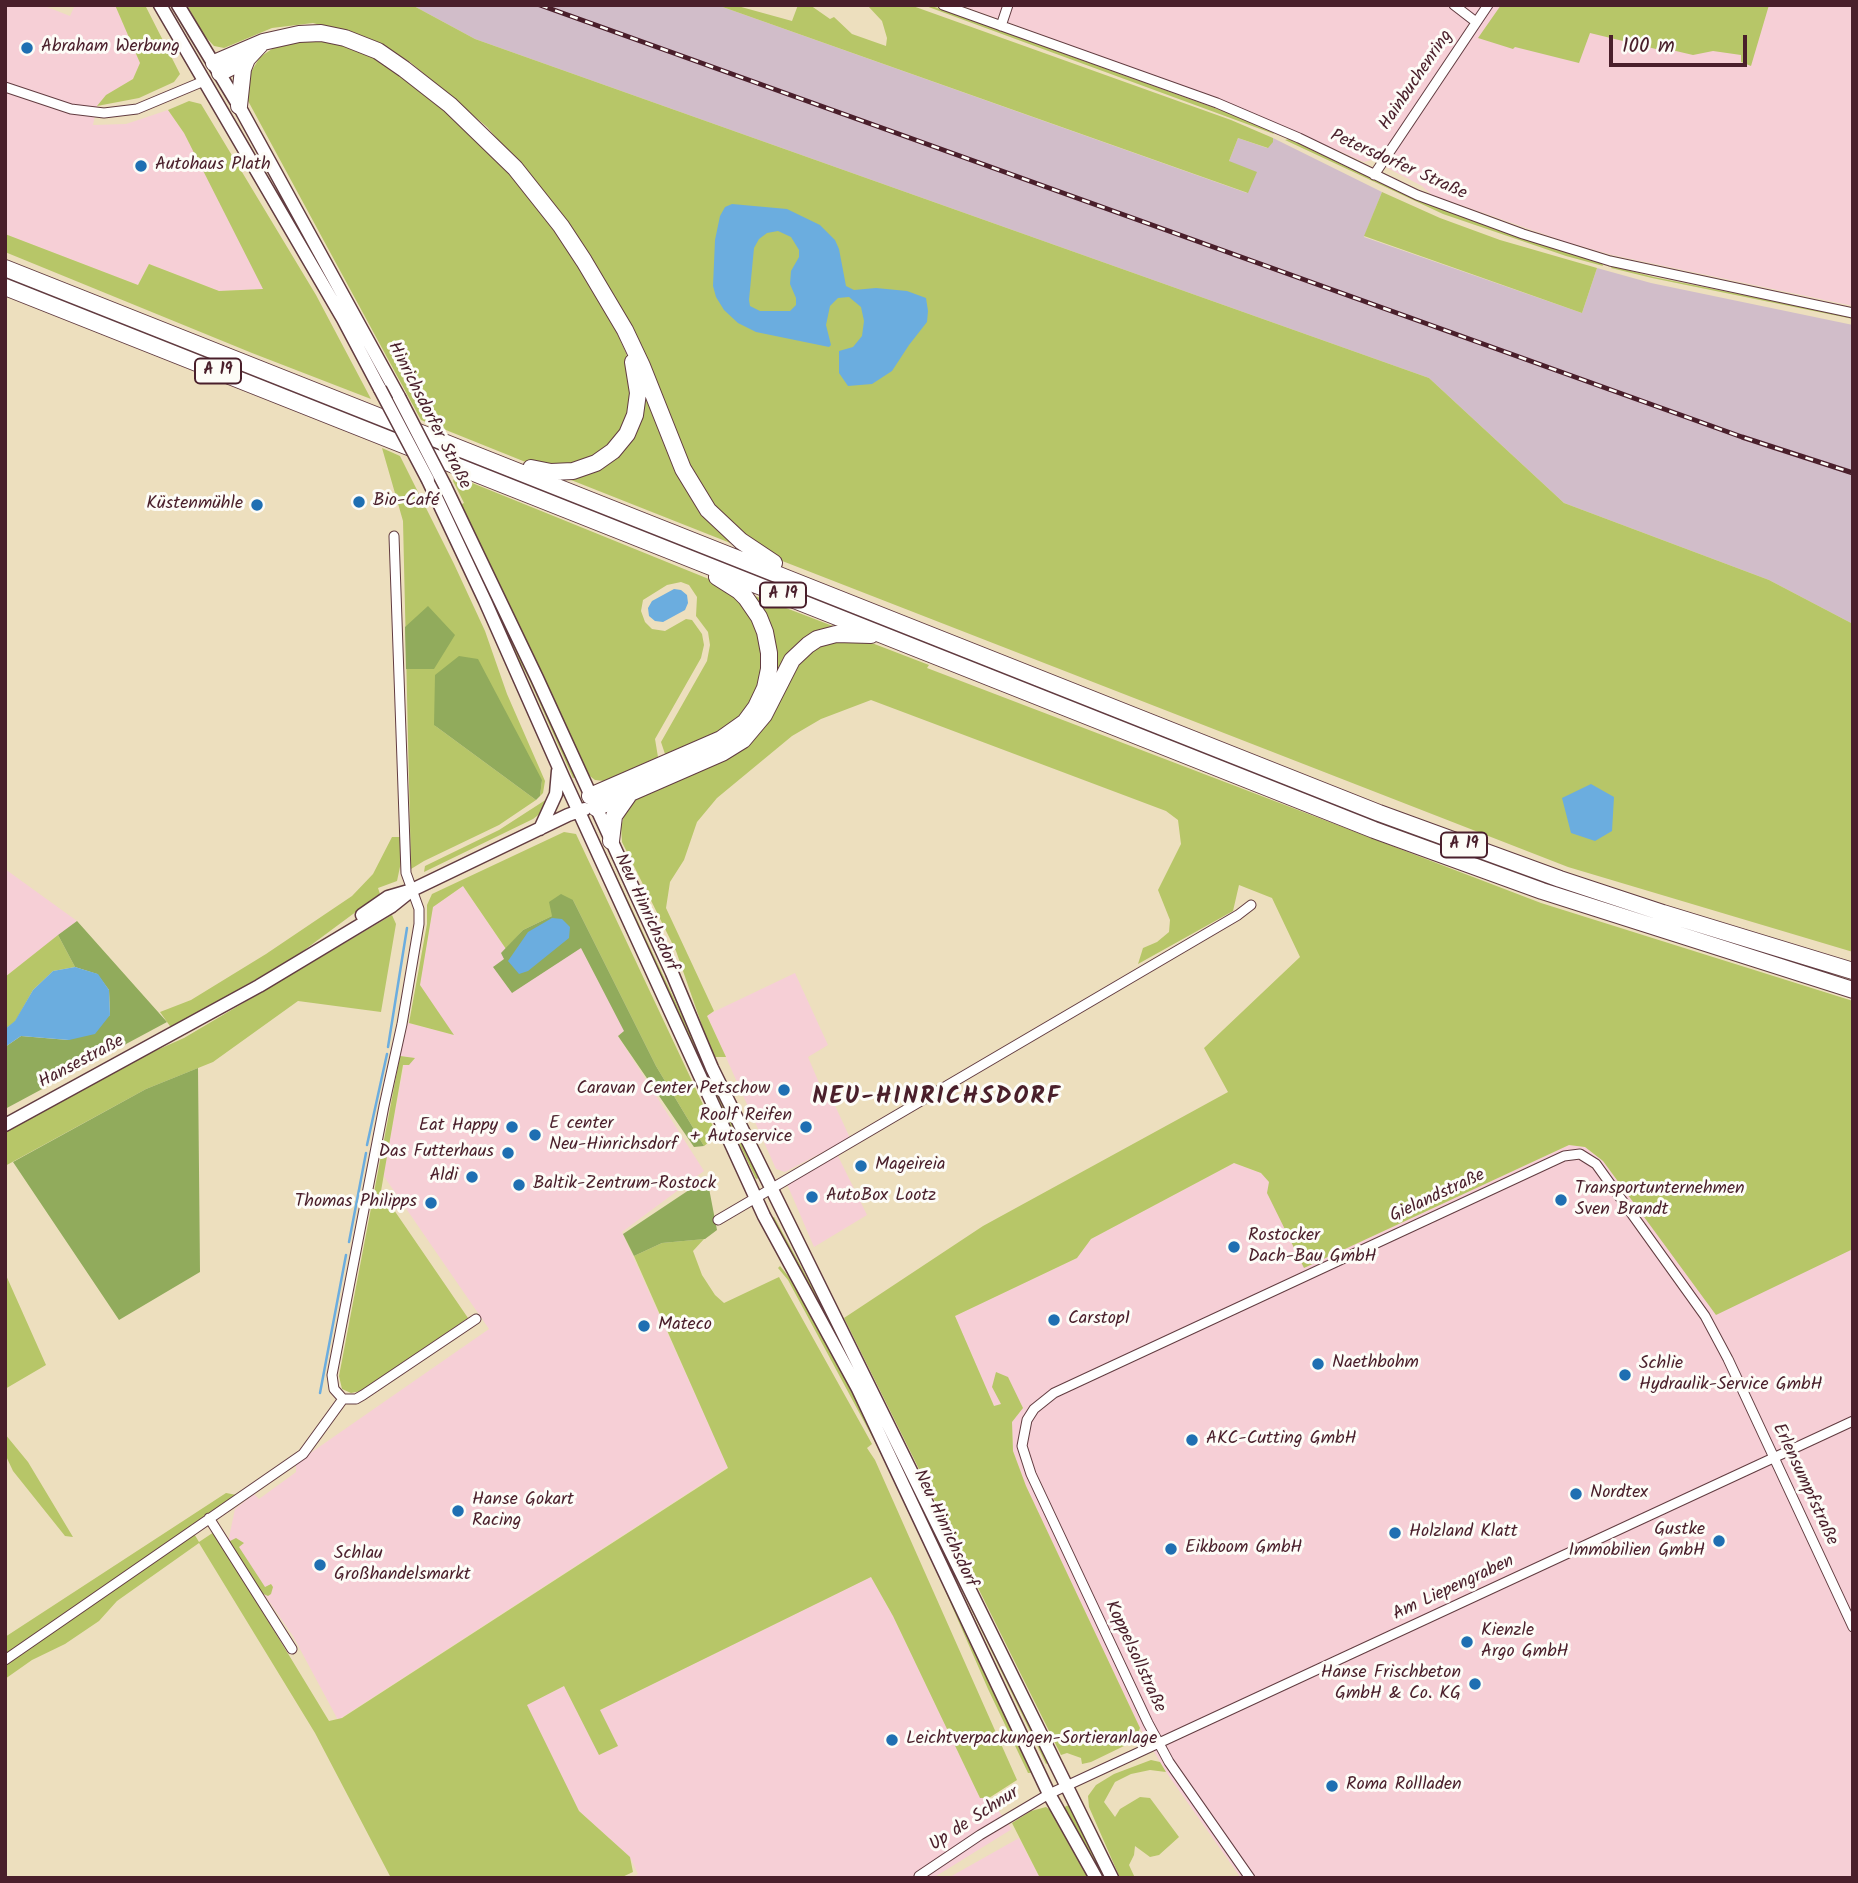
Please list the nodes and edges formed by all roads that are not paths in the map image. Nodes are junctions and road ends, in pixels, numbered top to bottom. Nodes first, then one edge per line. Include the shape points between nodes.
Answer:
1 (160, 5) edge
2 (178, 5) edge
3 (943, 5) edge
4 (1008, 5) edge
5 (1454, 5) edge
6 (1488, 5) edge
7 (1476, 22) junction
8 (1001, 26) junction
9 (263, 42) junction
10 (247, 59) junction
11 (217, 68) junction
12 (204, 81) junction
13 (5, 87) edge
14 (239, 106) junction
15 (1374, 175) junction
16 (5, 268) edge
17 (5, 287) edge
18 (1853, 313) edge
19 (615, 314) junction
20 (482, 456) junction
21 (394, 536) dead end
22 (679, 554) junction
23 (814, 588) junction
24 (887, 636) junction
25 (558, 767) junction
26 (634, 790) junction
27 (593, 802) junction
28 (578, 810) junction
29 (540, 829) junction
30 (611, 841) junction
31 (412, 890) junction
32 (1251, 905) dead end
33 (1853, 971) edge
34 (1853, 990) edge
35 (5, 1125) edge
36 (1580, 1154) joint
37 (749, 1183) junction
38 (771, 1189) junction
39 (756, 1198) junction
40 (780, 1209) junction
41 (718, 1220) dead end
42 (476, 1319) dead end
43 (343, 1399) junction
44 (1853, 1421) edge
45 (1023, 1433) joint
46 (1773, 1457) junction
47 (209, 1518) junction
48 (1853, 1628) edge
49 (292, 1649) dead end
50 (5, 1660) edge
51 (1159, 1744) junction
52 (1068, 1786) junction
53 (1049, 1794) junction
54 (919, 1876) dead end
55 (1096, 1878) edge
56 (1112, 1878) edge
57 (1250, 1878) edge

1 - 12 main road, Hinrichsdorfer Straße
2 - 11 main road, Hinrichsdorfer Straße
3 - 8 street, Petersdorfer Straße
4 - 8 street
5 - 7 street
6 - 7 street, Hainbuchenring
7 - 15 street, Hainbuchenring
8 - 15 street, Petersdorfer Straße via 1217,103
9 - 10 highway
9 - 11 highway
9 - 19 highway via 321,33 378,51 404,69 458,112 521,175 584,261
10 - 11 highway
10 - 14 highway via 240,77
11 - 12 main road
11 - 14 main road, Hinrichsdorfer Straße
12 - 13 street via 137,109 104,113 64,107
12 - 25 main road, Hinrichsdorfer Straße, bridge via 336,307 428,480
14 - 27 main road, Hinrichsdorfer Straße, bridge via 445,486
15 - 18 street, Petersdorfer Straße via 1469,215 1611,261
16 - 20 highway, A 19
17 - 22 highway, A 19
19 - 20 highway via 634,366 638,393 632,424 613,452 584,468 561,472
19 - 23 highway via 642,366 684,469 708,510 741,541
20 - 23 highway, A 19
21 - 31 street via 406,873
22 - 24 highway, A 19
22 - 27 highway via 739,591 754,609 769,646 765,688 751,714 730,733
23 - 33 highway, A 19 via 1449,839 1663,914
24 - 26 highway via 836,634 817,639 792,660 764,715 743,740
24 - 34 highway, A 19 via 1374,830 1650,927
25 - 28 main road, Hinrichsdorfer Straße
25 - 29 main road via 556,794
26 - 27 highway
26 - 30 highway via 616,812
27 - 28 main road
27 - 30 main road, Neu Hinrichsdorf
28 - 29 main road
28 - 37 main road, Neu Hinrichsdorf
29 - 31 main road
30 - 38 main road, Neu Hinrichsdorf
31 - 35 main road, Hansestraße via 249,992
31 - 43 street via 419,916 415,951 332,1375 334,1389
32 - 38 street
36 - 45 street, Gielandstraße via 1564,1156 1055,1393 1034,1409
36 - 46 street, Erlensumpfstraße via 1596,1164 1705,1316
37 - 38 main road
37 - 39 main road, Neu Hinrichsdorf
38 - 39 street
38 - 40 main road, Neu Hinrichsdorf
39 - 40 main road via 772,1200
39 - 41 street
39 - 53 main road, Neu Hinrichsdorf via 858,1389
40 - 52 main road, Neu Hinrichsdorf
42 - 43 street via 363,1395
43 - 47 street via 303,1454
44 - 46 street, Am Liepengraben
45 - 51 street, Koppelsollstraße via 1031,1474
46 - 48 street, Erlensumpfstraße
46 - 51 street, Am Liepengraben
47 - 49 street
47 - 50 street
51 - 52 street, Am Liepengraben
51 - 57 street, Koppelsollstraße
52 - 53 street, Up de Schnur
52 - 56 main road, Neu Hinrichsdorf
53 - 54 street, Up de Schnur
53 - 55 main road, Neu Hinrichsdorf

